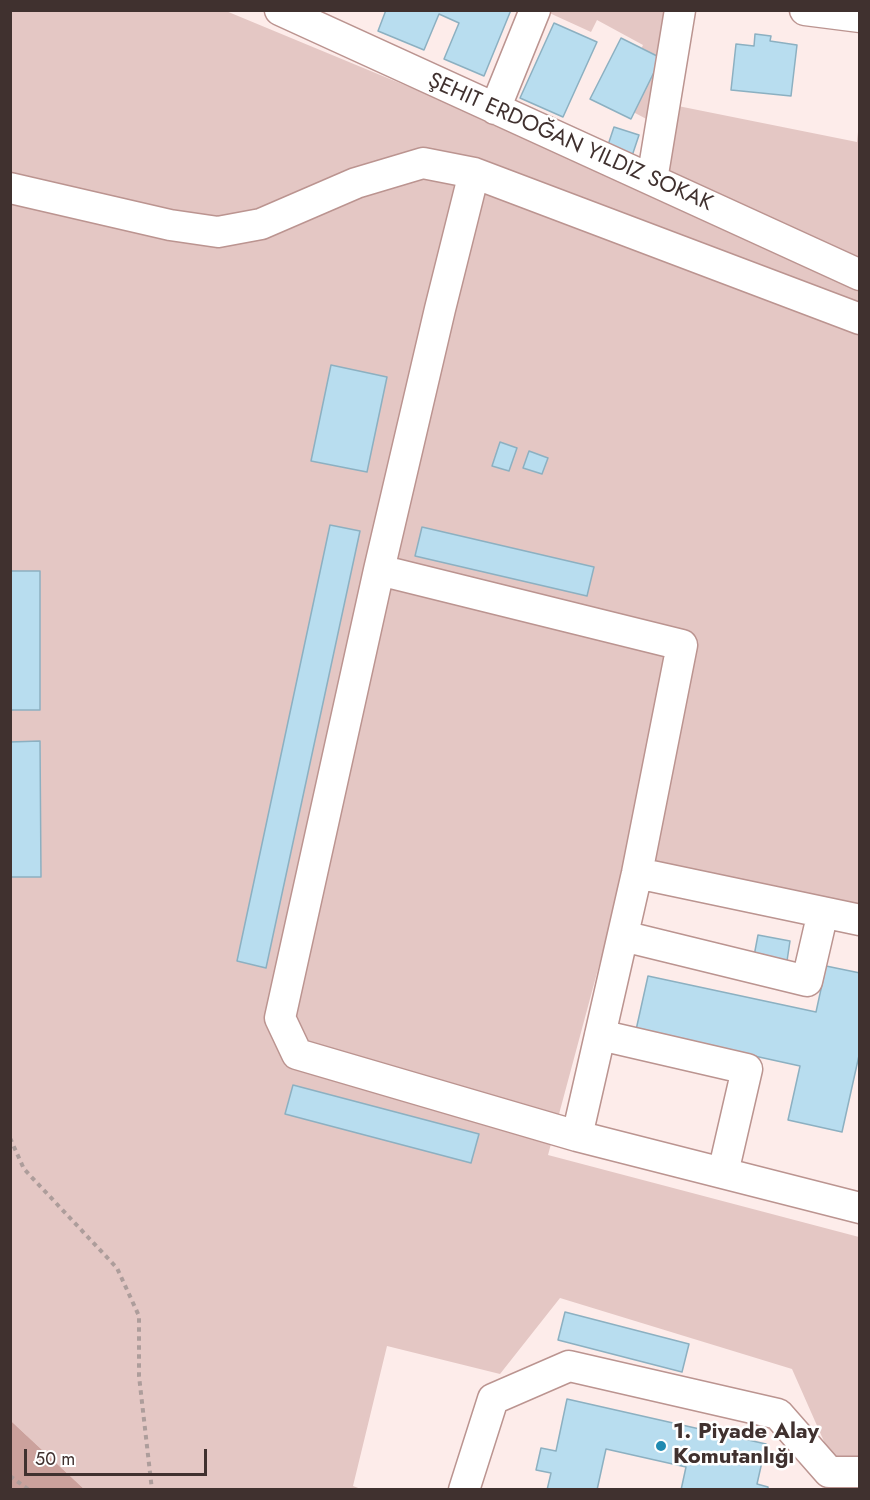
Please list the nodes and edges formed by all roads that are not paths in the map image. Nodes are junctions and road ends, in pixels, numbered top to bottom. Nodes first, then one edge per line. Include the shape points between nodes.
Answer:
1 (280, 10) edge
2 (535, 10) edge
3 (805, 10) edge
4 (672, 12) edge
5 (860, 17) edge
6 (495, 110) junction
7 (474, 173) junction
8 (652, 180) junction
9 (10, 188) edge
10 (860, 275) edge
11 (860, 319) edge
12 (379, 570) junction
13 (637, 873) junction
14 (823, 912) junction
15 (860, 920) edge
16 (623, 936) junction
17 (600, 1035) junction
18 (577, 1136) junction
19 (723, 1173) junction
20 (860, 1208) edge
21 (860, 1473) edge
22 (827, 1481) edge
23 (464, 1490) edge

1 - 6 street
2 - 6 street
3 - 5 street
4 - 8 street
6 - 8 street
7 - 9 street via 423,163 356,183 261,224 218,232 170,225
7 - 11 street
7 - 12 street
8 - 10 street
12 - 13 street via 682,645
12 - 18 street via 280,1018 297,1054
13 - 14 street
13 - 16 street
14 - 15 street
14 - 16 street via 807,981
16 - 17 street
17 - 18 street
17 - 19 street via 747,1069
18 - 19 street
19 - 20 street
21 - 22 street
22 - 23 street via 778,1414 569,1365 493,1399

